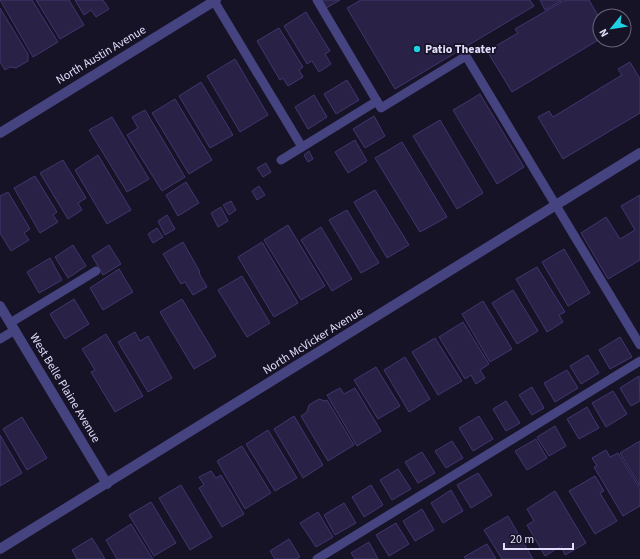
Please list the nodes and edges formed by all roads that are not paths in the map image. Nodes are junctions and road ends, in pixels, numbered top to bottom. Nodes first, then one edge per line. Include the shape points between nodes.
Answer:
1 (317, 0) edge
2 (215, 1) edge
3 (377, 101) junction
4 (0, 133) edge
5 (302, 147) junction
6 (640, 153) edge
7 (281, 160) dead end
8 (556, 206) junction
9 (96, 271) dead end
10 (0, 306) edge
11 (13, 327) junction
12 (0, 340) edge
13 (640, 345) edge
14 (640, 362) edge
15 (107, 484) junction
16 (0, 549) edge
17 (317, 559) edge

1 - 3 lane
2 - 4 street, North Austin Avenue
2 - 5 lane
3 - 5 lane
3 - 8 lane via 381,108 466,56
5 - 7 lane
6 - 8 street, North McVicker Avenue
8 - 13 lane
8 - 15 street, North McVicker Avenue
9 - 11 lane
10 - 11 street, West Belle Plaine Avenue
11 - 12 lane
11 - 15 street, West Belle Plaine Avenue
14 - 17 lane
15 - 16 street, North McVicker Avenue

